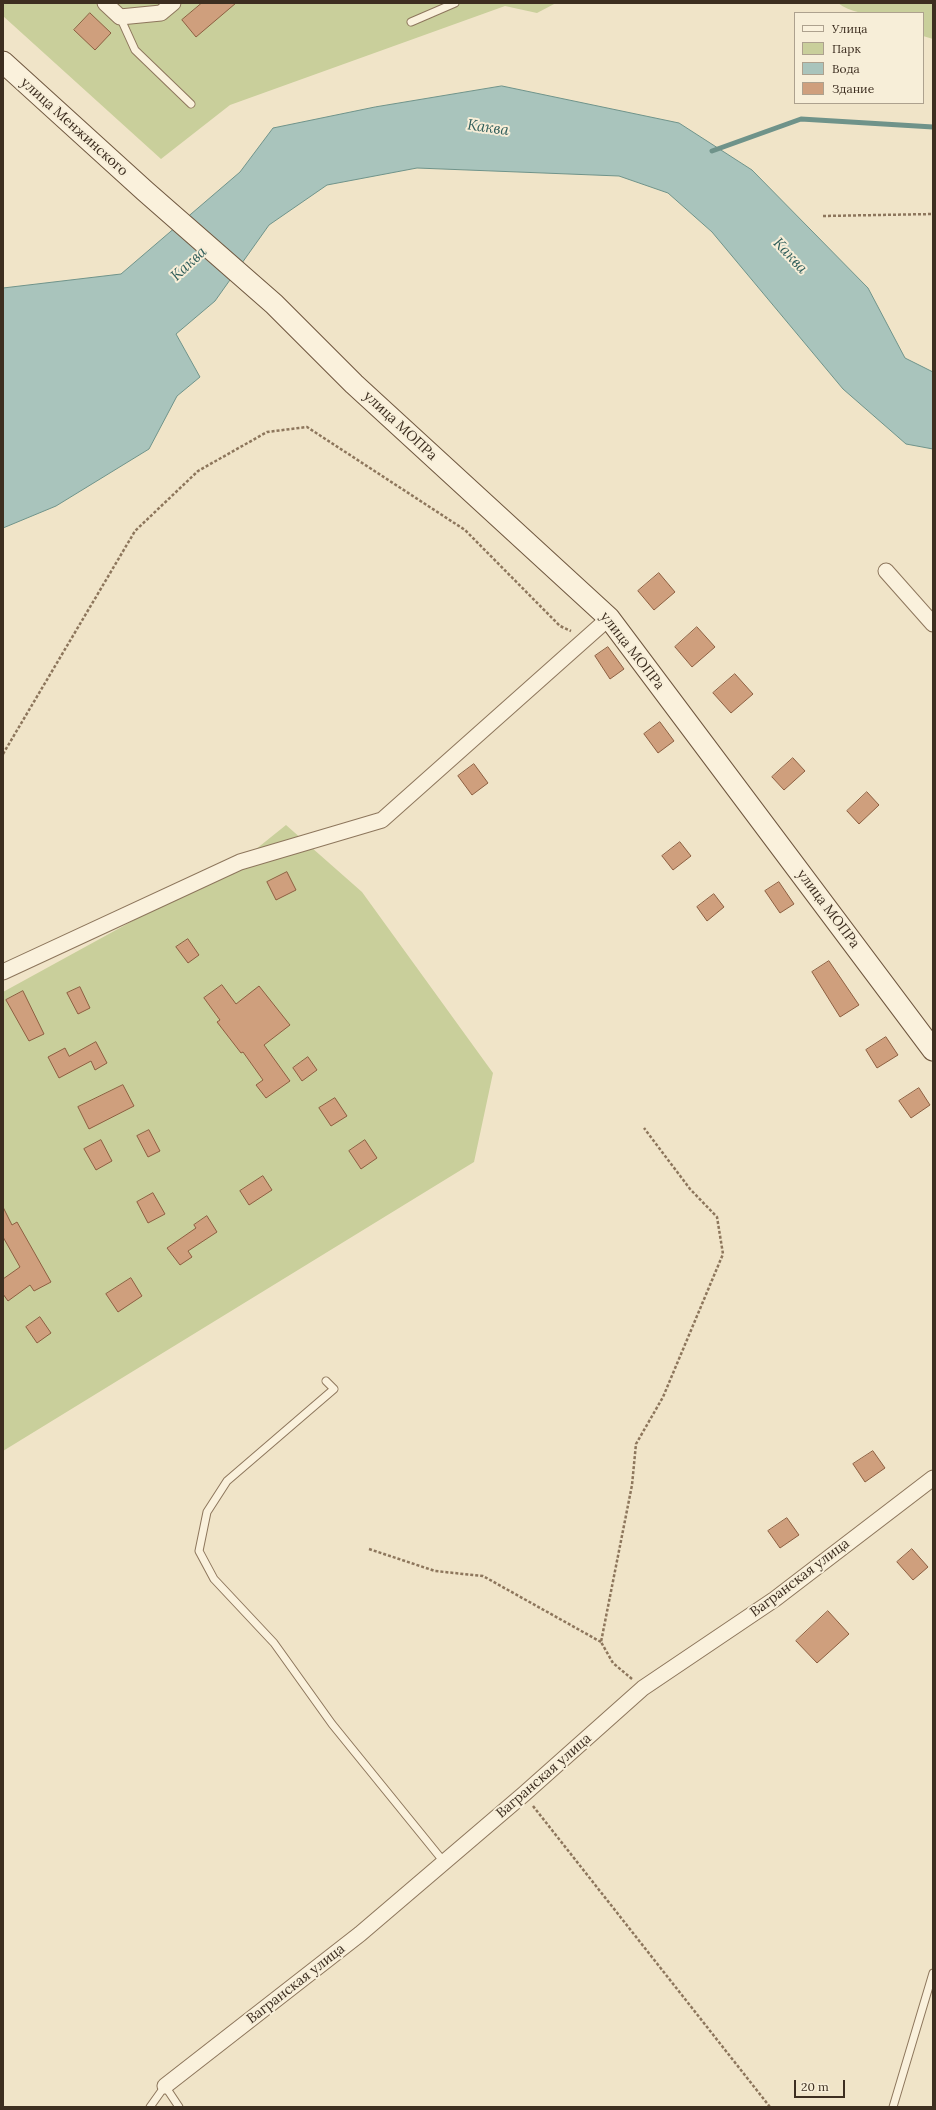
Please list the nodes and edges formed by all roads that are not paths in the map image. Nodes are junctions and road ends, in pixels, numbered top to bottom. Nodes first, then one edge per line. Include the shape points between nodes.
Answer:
1 (105, 3) edge
2 (173, 3) edge
3 (455, 3) edge
4 (120, 17) junction
5 (411, 22) dead end
6 (3, 62) edge
7 (191, 104) dead end
8 (274, 304) joint
9 (886, 571) dead end
10 (609, 618) junction
11 (933, 624) edge
12 (3, 972) edge
13 (933, 1050) edge
14 (326, 1381) dead end
15 (933, 1478) edge
16 (444, 1862) junction
17 (933, 1973) edge
18 (165, 2086) junction
19 (150, 2107) edge
20 (179, 2107) edge
21 (893, 2107) edge

1 - 4 street
2 - 4 street via 161,13
3 - 5 lane
4 - 7 lane via 135,50
6 - 8 main road, улица Менжинского
8 - 10 main road, улица МОПРа via 354,384
9 - 11 street
10 - 12 street via 382,820 240,862
10 - 13 main road, улица МОПРа
14 - 16 lane via 334,1389 227,1481 207,1512 199,1551 214,1579 274,1643 332,1724
15 - 16 street, Вагранская улица via 775,1599 643,1688
16 - 18 street, Вагранская улица via 360,1934
17 - 21 lane
18 - 19 lane
18 - 20 lane

